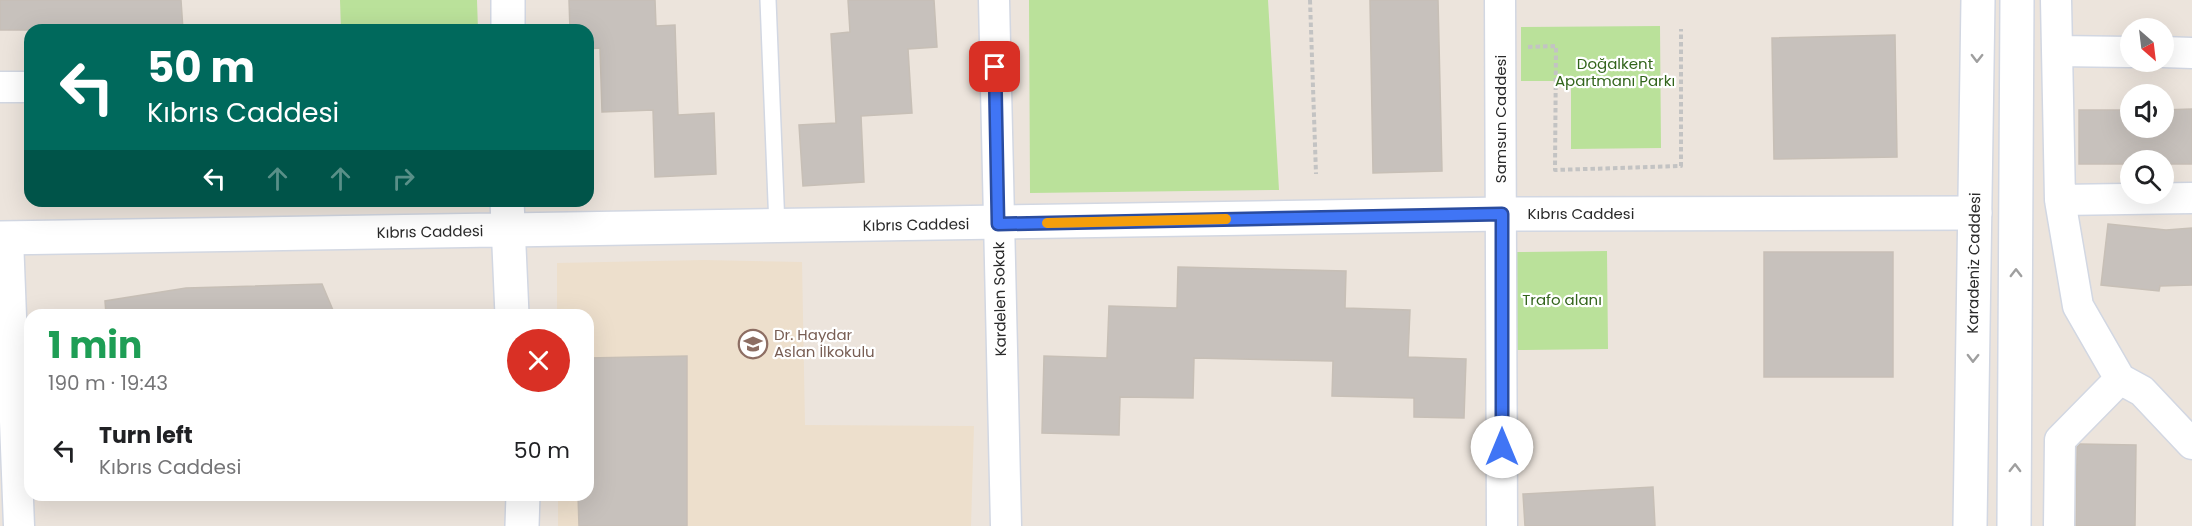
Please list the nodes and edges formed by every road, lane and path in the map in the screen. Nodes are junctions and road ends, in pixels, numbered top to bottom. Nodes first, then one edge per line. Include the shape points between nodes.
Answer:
1 (508, 0) edge
2 (768, 0) edge
3 (994, 0) edge
4 (1310, 0) edge
5 (1500, 0) edge
6 (1978, 0) edge
7 (2017, 0) edge
8 (2056, 0) edge
9 (508, 24) edge
10 (1681, 29) dead end
11 (1501, 47) junction
12 (2057, 51) junction
13 (2120, 52) edge
14 (2174, 52) edge
15 (2192, 53) edge
16 (0, 87) edge
17 (24, 87) edge
18 (1316, 174) dead end
19 (2192, 198) edge
20 (2060, 201) junction
21 (1975, 213) junction
22 (1502, 214) junction
23 (507, 216) edge
24 (998, 224) junction
25 (777, 227) junction
26 (4, 238) edge
27 (512, 309) edge
28 (2120, 379) junction
29 (2192, 444) edge
30 (523, 501) edge
31 (20, 526) edge
32 (522, 526) edge
33 (1006, 526) edge
34 (1502, 526) edge
35 (1970, 526) edge
36 (2014, 526) edge
37 (2059, 526) edge

1 - 9 street
2 - 25 lane
3 - 24 street, Kardelen Sokak
4 - 18 path
5 - 11 street, Samsun Caddesi
6 -> 21 street, Karadeniz Caddesi
36 -> 7 street
8 - 12 street
10 - 11 path via 1681,166 1555,170 1556,46
11 - 22 street, Samsun Caddesi
12 - 13 street
12 - 20 street
14 - 15 street
16 - 17 street
19 - 20 street
20 - 28 street via 2078,306
21 - 22 street, Kıbrıs Caddesi
21 -> 35 street, Karadeniz Caddesi
22 - 24 street, Kıbrıs Caddesi
22 - 34 street, Samsun Caddesi
23 - 25 street, Kıbrıs Caddesi
23 - 26 street, Kıbrıs Caddesi
23 - 27 street
24 - 25 street, Kıbrıs Caddesi
24 - 33 street, Kardelen Sokak
26 - 31 street
28 - 29 street via 2142,391
28 - 37 street via 2060,440
30 - 32 street

